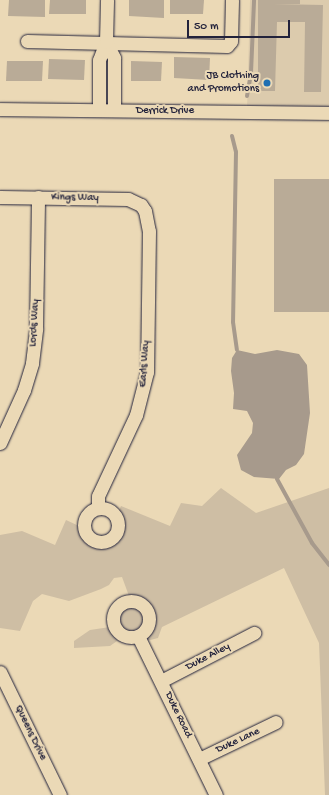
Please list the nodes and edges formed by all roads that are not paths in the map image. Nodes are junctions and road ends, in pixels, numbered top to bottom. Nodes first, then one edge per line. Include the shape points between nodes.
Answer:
1 (107, 0) edge
2 (232, 0) edge
3 (27, 41) dead end
4 (106, 42) junction
5 (0, 109) edge
6 (99, 110) junction
7 (114, 110) junction
8 (329, 113) edge
9 (0, 197) edge
10 (38, 197) junction
11 (145, 211) joint
12 (0, 443) edge
13 (98, 508) dead end
14 (254, 634) dead end
15 (138, 636) dead end
16 (0, 672) edge
17 (161, 681) junction
18 (276, 722) dead end
19 (199, 759) junction
20 (60, 795) edge
21 (216, 795) edge

1 - 4 street
2 - 4 street via 232,41 227,46
3 - 4 street
4 - 6 street via 99,60
4 - 7 street via 114,58
5 - 6 street, Derrick Drive
6 - 7 street, Derrick Drive
7 - 8 street, Derrick Drive
9 - 10 street, Kings Way
10 - 11 street, Kings Way via 128,198 141,205
10 - 12 street, Lords Way via 36,328 32,363 24,390
11 - 13 street, Earls Way via 149,231 147,372 136,415 98,496
14 - 17 street, Duke Alley
15 - 17 street, Duke Road
16 - 20 street, Queens Drive
17 - 19 street, Duke Road
18 - 19 street, Duke Lane
19 - 21 street, Duke Road

